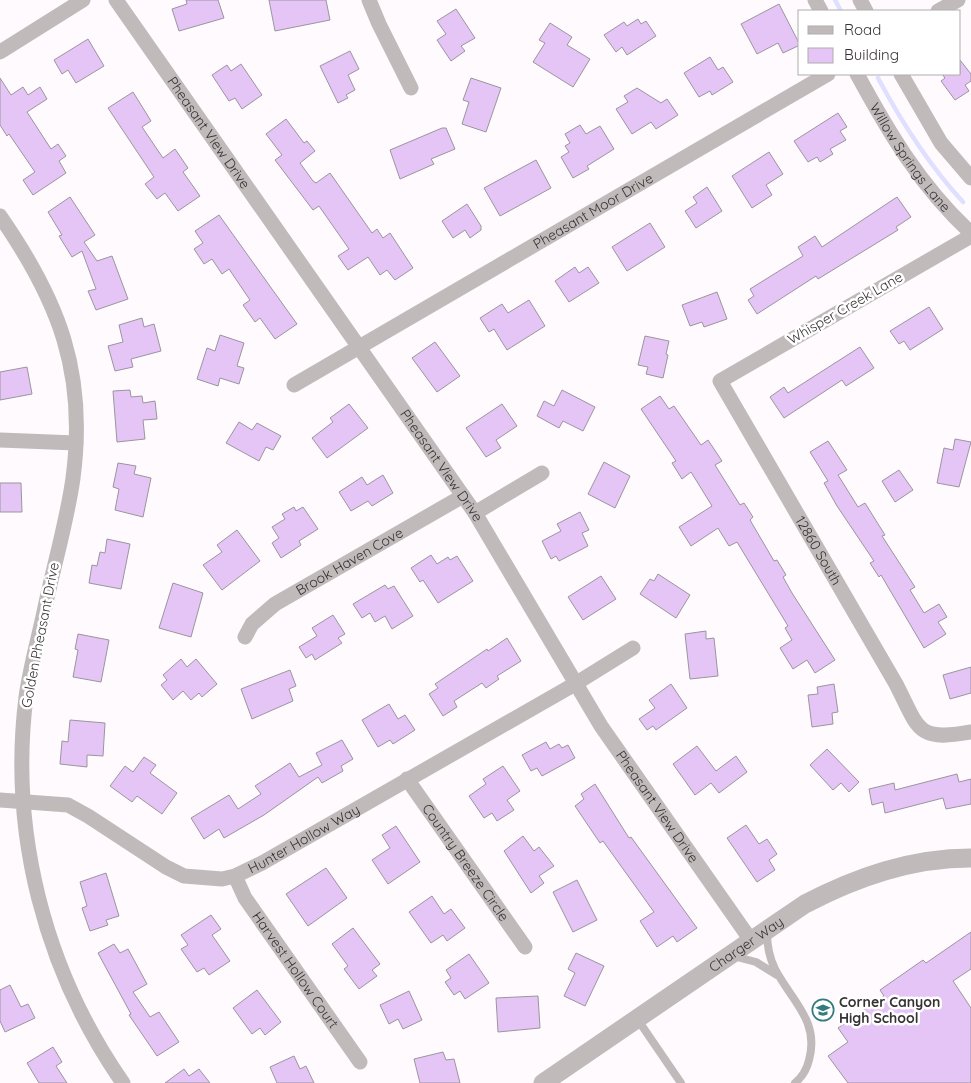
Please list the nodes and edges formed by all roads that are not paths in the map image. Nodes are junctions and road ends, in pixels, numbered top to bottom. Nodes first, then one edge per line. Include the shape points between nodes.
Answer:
1 (83, 0) edge
2 (116, 0) edge
3 (369, 0) edge
4 (958, 0) edge
5 (940, 10) edge
6 (0, 52) edge
7 (826, 75) edge
8 (858, 75) edge
9 (902, 75) edge
10 (411, 88) dead end
11 (971, 178) edge
12 (0, 216) edge
13 (971, 234) edge
14 (359, 348) junction
15 (720, 381) joint
16 (294, 386) dead end
17 (0, 440) edge
18 (76, 443) junction
19 (542, 473) dead end
20 (463, 496) junction
21 (475, 513) junction
22 (245, 637) dead end
23 (632, 648) dead end
24 (575, 684) junction
25 (971, 732) edge
26 (407, 779) junction
27 (0, 800) edge
28 (22, 803) junction
29 (971, 858) edge
30 (235, 876) junction
31 (768, 927) junction
32 (750, 939) junction
33 (525, 947) dead end
34 (727, 955) junction
35 (780, 978) junction
36 (637, 1018) junction
37 (360, 1062) dead end
38 (123, 1083) edge
39 (543, 1083) edge
40 (681, 1083) edge
41 (795, 1083) edge

1 - 6 street
2 - 14 street, Pheasant View Drive
3 - 10 street
4 - 5 street
7 - 14 street, Pheasant Moor Drive
8 - 13 street, Willow Springs Lane via 906,160 947,211
9 - 11 street via 942,143
12 - 18 street, Golden Pheasant Drive via 36,270 63,334 72,366
13 - 15 street, Whisper Creek Lane
14 - 16 street, Pheasant Moor Drive
14 - 20 street, Pheasant View Drive
15 - 25 street, 12860 South via 915,721 937,737
17 - 18 street
18 - 28 street, Golden Pheasant Drive via 72,479 26,694 21,753
19 - 21 street
20 - 21 street, Pheasant View Drive
20 - 22 street, Brook Haven Cove via 275,604 252,624
21 - 24 street, Pheasant View Drive
23 - 24 street, Hunter Hollow Way
24 - 26 street, Hunter Hollow Way
24 - 32 street, Pheasant View Drive via 617,751
26 - 30 street, Hunter Hollow Way
26 - 33 street, Country Breeze Circle
27 - 28 street, Hunter Hollow Way
28 - 30 street, Hunter Hollow Way via 73,808 184,876 212,879
28 - 38 street, Golden Pheasant Drive via 34,879 60,967 85,1023
29 - 31 street, Charger Way via 909,865 851,881 804,904
30 - 37 street, Harvest Hollow Court via 246,898
31 - 32 street, Charger Way
31 - 35 lane via 769,952
32 - 34 street, Charger Way
34 - 35 lane via 756,962
34 - 36 street, Charger Way
35 - 41 lane via 804,1012 812,1036 808,1064
36 - 39 street, Charger Way
36 - 40 lane

